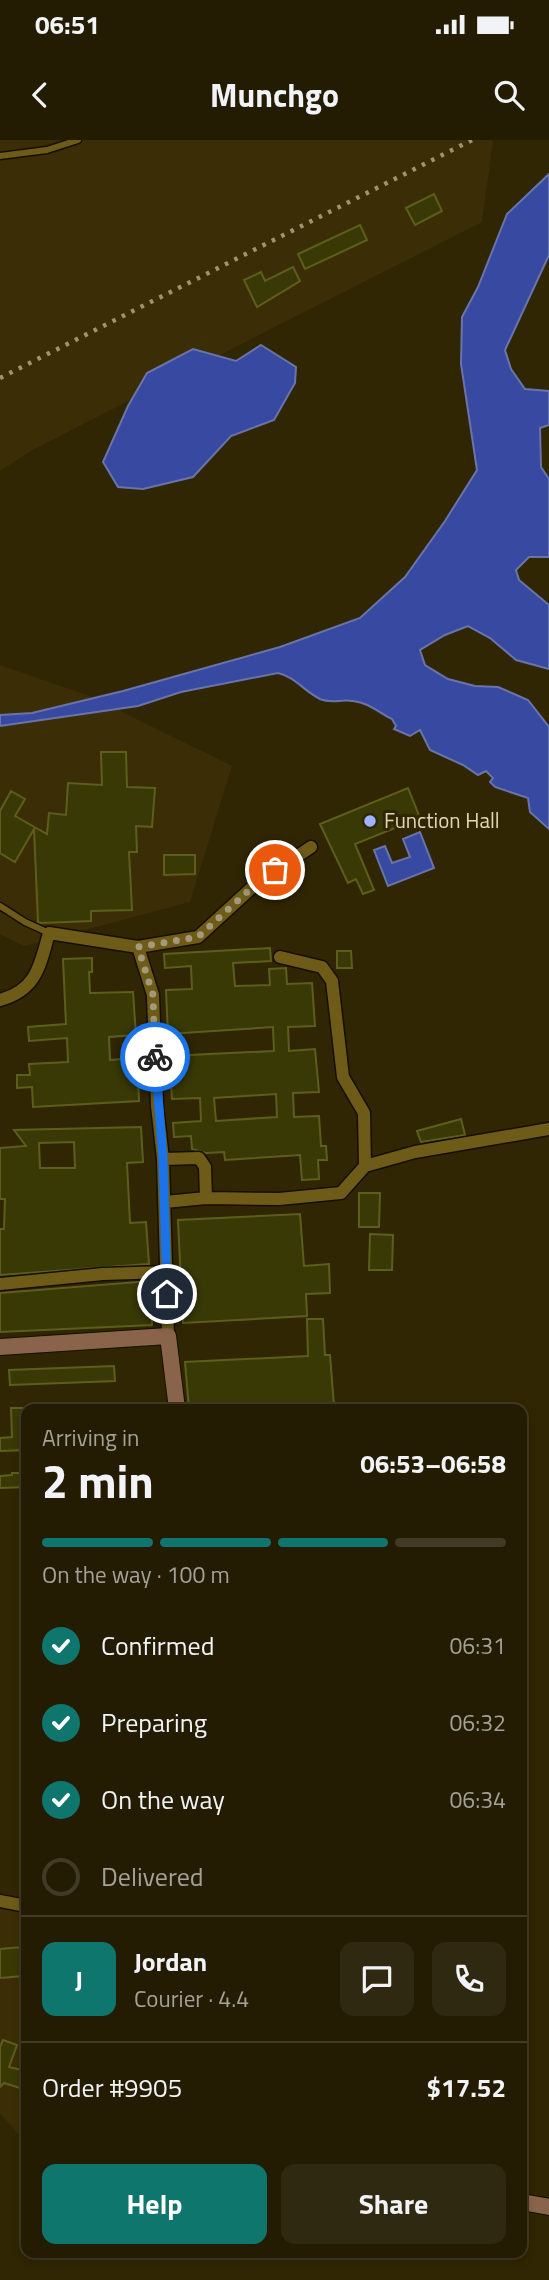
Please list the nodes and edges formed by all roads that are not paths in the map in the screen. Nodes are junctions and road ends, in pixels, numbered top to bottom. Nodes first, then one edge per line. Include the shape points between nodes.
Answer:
1 (78, 140) edge
2 (0, 156) edge
3 (311, 847) dead end
4 (0, 906) edge
5 (49, 933) junction
6 (138, 947) junction
7 (280, 957) dead end
8 (0, 1000) edge
9 (549, 1129) edge
10 (163, 1159) junction
11 (365, 1166) junction
12 (206, 1198) junction
13 (164, 1202) junction
14 (166, 1272) junction
15 (0, 1284) edge
16 (168, 1336) junction
17 (0, 1347) edge
18 (176, 1404) edge
19 (0, 1901) edge
20 (21, 1905) edge
21 (527, 2203) edge
22 (549, 2207) edge

1 - 2 lane via 47,150
3 - 6 street via 257,883 198,937
4 - 5 lane
5 - 6 street
5 - 8 street via 38,973 17,993
6 - 10 street via 153,995
7 - 11 street via 322,967 332,981 343,1077 364,1113
9 - 11 street via 415,1152
10 - 12 street via 202,1160
10 - 13 street
11 - 12 street via 341,1193 279,1199
12 - 13 street
13 - 14 street
14 - 15 street
14 - 16 street
16 - 17 street
16 - 18 street
19 - 20 street
21 - 22 street

